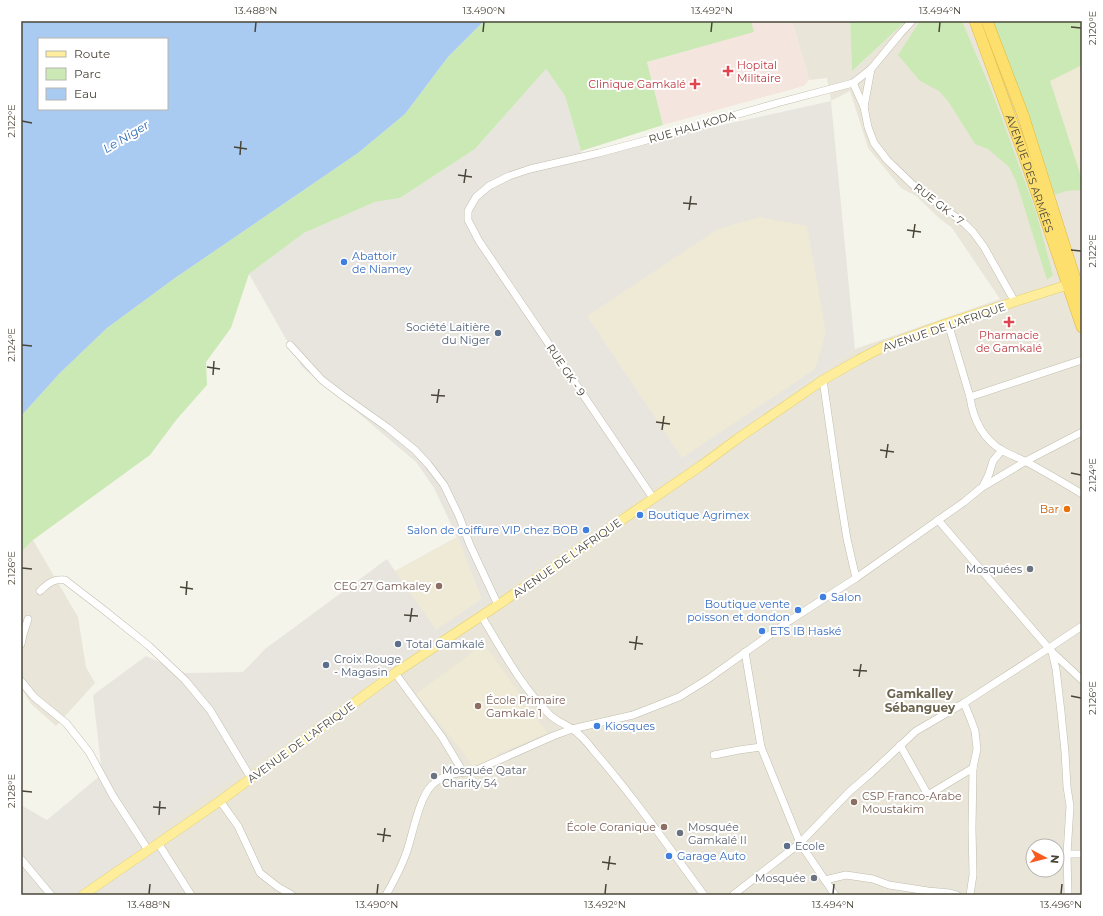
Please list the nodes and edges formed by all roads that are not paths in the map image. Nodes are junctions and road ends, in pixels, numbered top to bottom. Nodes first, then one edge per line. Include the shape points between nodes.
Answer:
1 (912, 21) edge
2 (975, 21) edge
3 (987, 21) edge
4 (992, 34) junction
5 (982, 38) junction
6 (871, 69) junction
7 (853, 83) junction
8 (864, 107) junction
9 (468, 220) joint
10 (1075, 284) edge
11 (1015, 302) junction
12 (1082, 302) edge
13 (948, 323) junction
14 (1082, 327) edge
15 (290, 345) dead end
16 (1082, 360) edge
17 (823, 380) junction
18 (970, 397) junction
19 (1082, 432) edge
20 (1002, 450) junction
21 (1026, 461) junction
22 (982, 488) junction
23 (1082, 494) edge
24 (653, 498) junction
25 (938, 520) junction
26 (856, 578) junction
27 (40, 591) dead end
28 (498, 605) junction
29 (482, 617) junction
30 (28, 619) dead end
31 (1082, 626) edge
32 (21, 644) edge
33 (1050, 650) junction
34 (745, 652) junction
35 (396, 673) junction
36 (1082, 680) edge
37 (21, 681) edge
38 (964, 703) junction
39 (572, 729) junction
40 (900, 745) junction
41 (761, 747) junction
42 (714, 755) dead end
43 (974, 768) junction
44 (463, 772) junction
45 (252, 778) junction
46 (220, 801) junction
47 (158, 843) junction
48 (800, 843) junction
49 (148, 850) junction
50 (1067, 854) junction
51 (1082, 854) edge
52 (21, 859) edge
53 (825, 880) junction
54 (833, 894) edge
55 (51, 895) edge
56 (83, 895) edge
57 (192, 895) edge
58 (292, 895) edge
59 (386, 895) edge
60 (704, 895) edge
61 (733, 895) edge
62 (957, 895) edge
63 (970, 895) edge
64 (1068, 895) edge

1 - 6 street, RUE HALI KODA
2 - 5 highway, AVENUE DES ARMÉES
3 - 4 highway, AVENUE DES ARMÉES
4 - 5 highway
4 - 10 highway, AVENUE DES ARMÉES via 1022,115
5 - 10 highway, AVENUE DES ARMÉES via 1042,206
6 - 7 street, RUE HALI KODA
6 - 8 street
7 - 8 street
7 - 9 street, RUE HALI KODA via 509,176 489,186 476,197 468,211
8 - 11 street, RUE GK - 7 via 874,144 913,185 973,232
9 - 24 street, RUE GK - 9 via 479,241
10 - 11 main road, AVENUE DE L'AFRIQUE
10 - 12 highway, AVENUE DES ARMÉES
10 - 14 highway, AVENUE DES ARMÉES
11 - 13 main road, AVENUE DE L'AFRIQUE
13 - 17 main road, AVENUE DE L'AFRIQUE via 883,347
13 - 18 street
15 - 28 street via 322,380 388,428 428,464 444,485
16 - 18 street
17 - 24 main road, AVENUE DE L'AFRIQUE
17 - 26 street via 847,539
18 - 20 street via 981,430
19 - 21 street
20 - 21 street
20 - 22 street via 993,461
21 - 22 street
21 - 23 street
22 - 25 street
24 - 28 main road, AVENUE DE L'AFRIQUE
25 - 26 street
25 - 33 street
26 - 34 street
27 - 45 street via 50,582 65,580 149,646 185,680 210,710
28 - 29 main road, AVENUE DE L'AFRIQUE
29 - 35 main road, AVENUE DE L'AFRIQUE
29 - 39 street via 522,683 536,701 557,721
30 - 32 street
31 - 33 street
33 - 36 street
33 - 38 street
33 - 50 street via 1056,670 1070,806
34 - 39 street via 679,697 633,715
34 - 41 street
35 - 44 street via 442,737
35 - 45 main road, AVENUE DE L'AFRIQUE
37 - 49 street via 34,696 66,723 89,752 113,796
38 - 40 street via 916,731
38 - 43 street via 975,731 977,749
39 - 44 street via 472,772
39 - 60 street via 605,764
40 - 43 street via 928,795
40 - 48 street via 849,792
41 - 42 street
41 - 48 street
43 - 63 street via 973,875
44 - 59 street via 444,778 427,790 405,856
45 - 46 main road, AVENUE DE L'AFRIQUE
46 - 47 main road, AVENUE DE L'AFRIQUE
46 - 58 street via 238,826 260,873
47 - 49 main road, AVENUE DE L'AFRIQUE
47 - 57 street
48 - 53 street
48 - 61 street
49 - 56 main road, AVENUE DE L'AFRIQUE
50 - 51 street
50 - 64 street
52 - 55 street
53 - 54 street
53 - 62 street via 846,875 873,879 889,885

